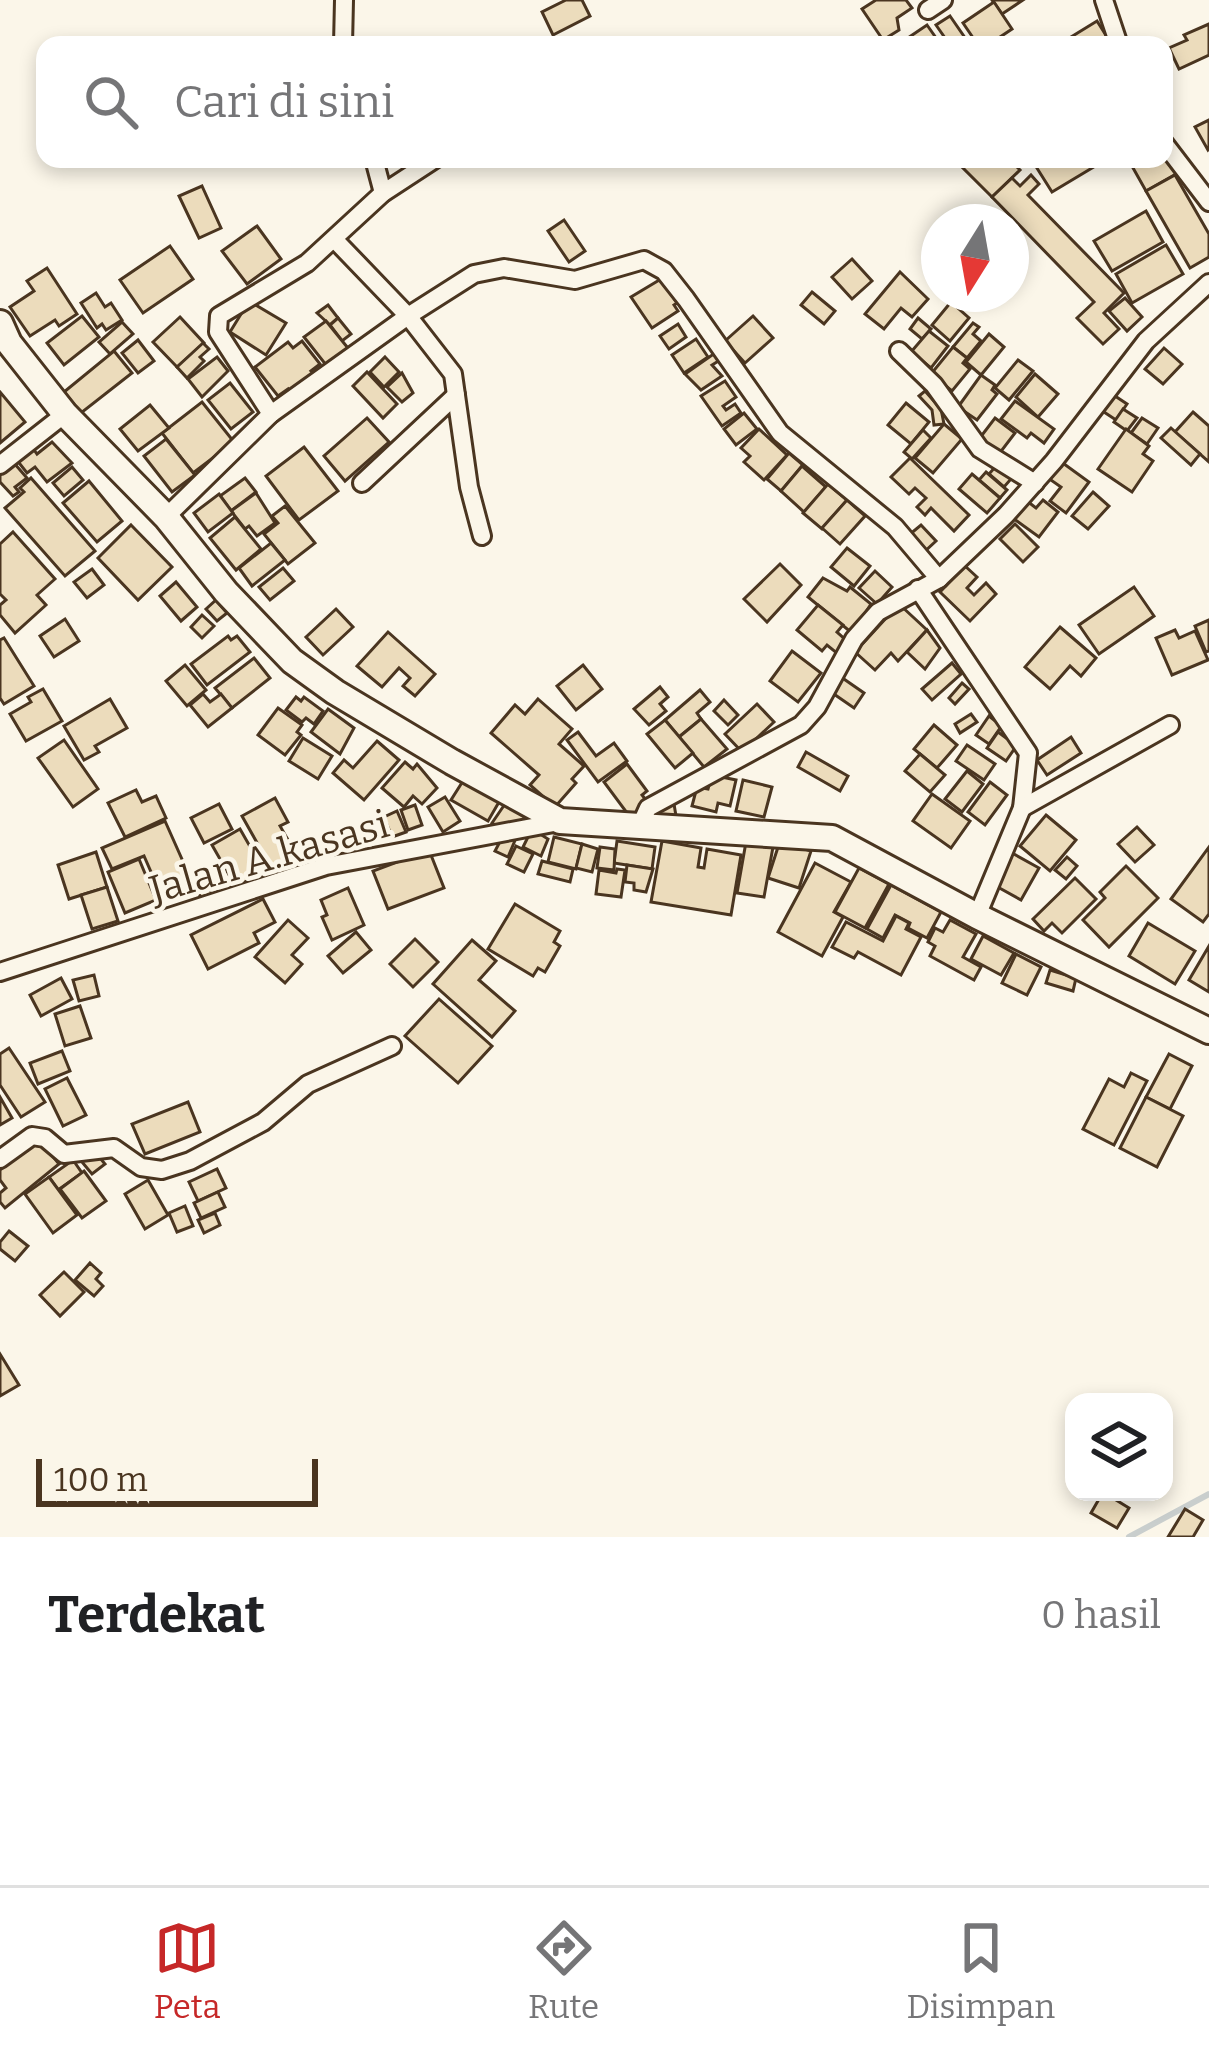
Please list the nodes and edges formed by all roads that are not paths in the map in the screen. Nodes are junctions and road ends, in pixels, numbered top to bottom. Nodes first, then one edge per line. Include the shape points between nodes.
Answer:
1 (344, 0) edge
2 (1104, 0) edge
3 (343, 36) edge
4 (1116, 36) edge
5 (1173, 155) edge
6 (380, 168) edge
7 (421, 168) edge
8 (393, 186) junction
9 (1209, 202) edge
10 (335, 240) junction
11 (1209, 283) edge
12 (408, 316) junction
13 (0, 323) edge
14 (899, 350) dead end
15 (456, 395) junction
16 (65, 414) junction
17 (271, 414) junction
18 (0, 466) edge
19 (362, 483) dead end
20 (1035, 483) junction
21 (166, 517) junction
22 (482, 536) dead end
23 (939, 579) junction
24 (918, 589) junction
25 (1170, 725) dead end
26 (1022, 808) junction
27 (560, 821) junction
28 (639, 828) junction
29 (977, 916) junction
30 (0, 972) edge
31 (1209, 1031) edge
32 (392, 1046) dead end
33 (0, 1159) edge

1 - 3 street
2 - 4 street
5 - 9 street
6 - 8 street
7 - 8 street
8 - 10 street
10 - 12 street
10 - 17 street via 219,316 218,332
11 - 20 street via 1146,340
12 - 15 street via 453,374
12 - 17 street
12 - 23 street via 467,278 504,268 575,280 644,260 664,271 780,434 895,527
13 - 16 main road
14 - 20 street via 980,449
15 - 19 street
15 - 22 street
16 - 18 street
16 - 21 main road
17 - 21 street
20 - 23 street
21 - 27 main road via 292,661
23 - 24 street
24 - 26 street via 1022,741 1030,765
24 - 28 street via 878,612 854,639 801,725 647,808
25 - 26 street
26 - 29 street
27 - 28 main road
27 - 30 street, Jalan A.kasasi via 326,866
28 - 29 main road via 832,838
29 - 31 main road
32 - 33 street via 308,1084 263,1122 162,1170 114,1148 64,1154 32,1136

